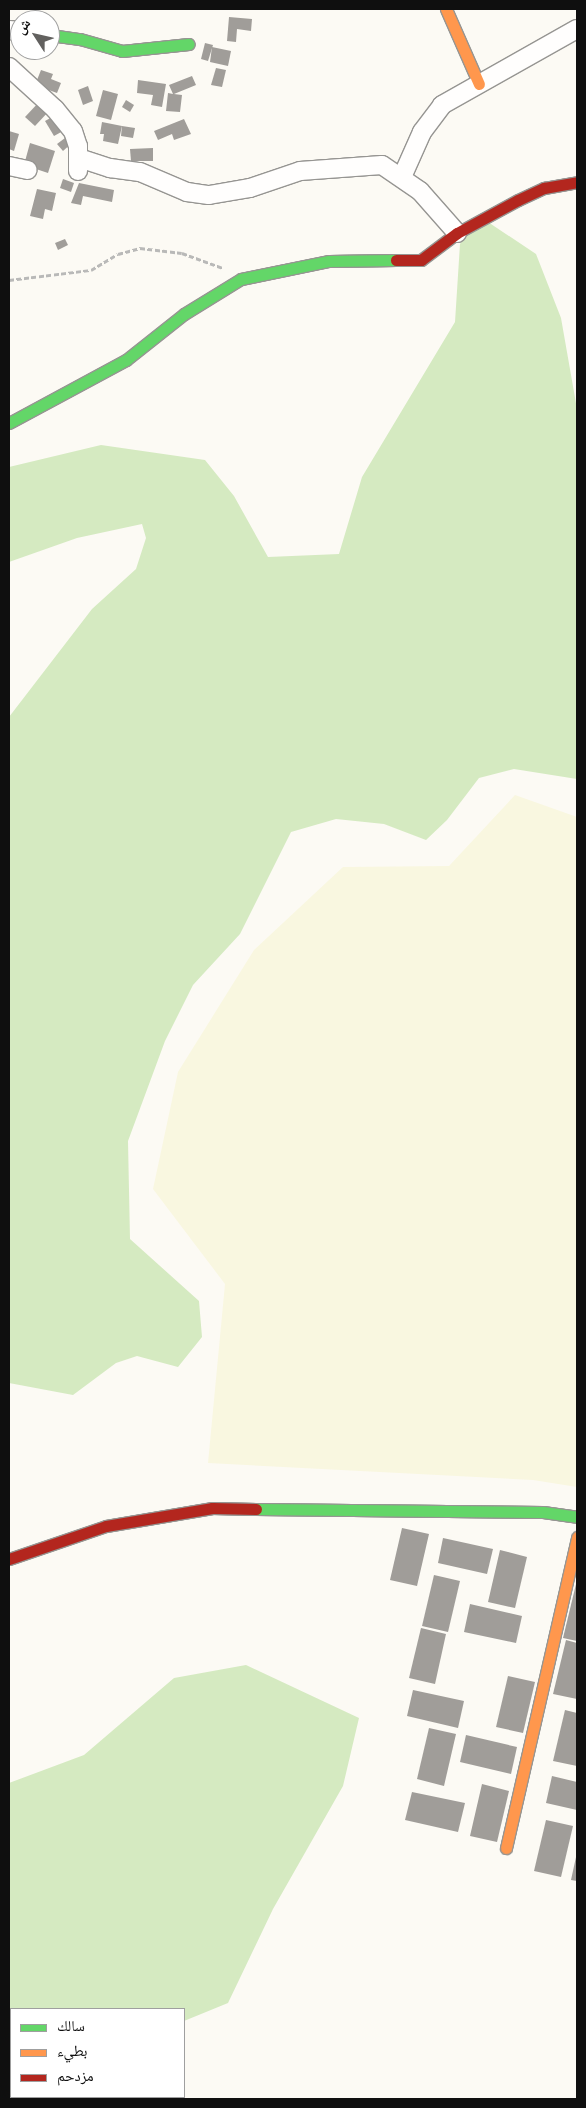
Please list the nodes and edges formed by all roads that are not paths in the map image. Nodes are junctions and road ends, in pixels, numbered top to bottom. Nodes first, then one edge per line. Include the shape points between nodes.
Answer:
1 (446, 9) edge
2 (577, 29) edge
3 (60, 36) edge
4 (189, 44) dead end
5 (9, 67) edge
6 (479, 84) junction
7 (9, 166) edge
8 (28, 170) dead end
9 (402, 176) junction
10 (577, 182) edge
11 (458, 233) junction
12 (9, 423) edge
13 (577, 1517) edge
14 (577, 1538) edge
15 (9, 1559) edge
16 (506, 1848) dead end

1 - 6 street
2 - 6 street via 520,64
3 - 4 street via 122,51
5 - 9 street via 66,121 77,141 79,164 140,172 161,183 199,194 219,195 300,171 382,165
6 - 9 street via 435,112
7 - 8 street
9 - 11 street
10 - 11 street via 544,188
11 - 12 street via 421,260 329,261 241,279 184,314 126,360
13 - 15 street via 542,1512 212,1508 106,1526
14 - 16 street

